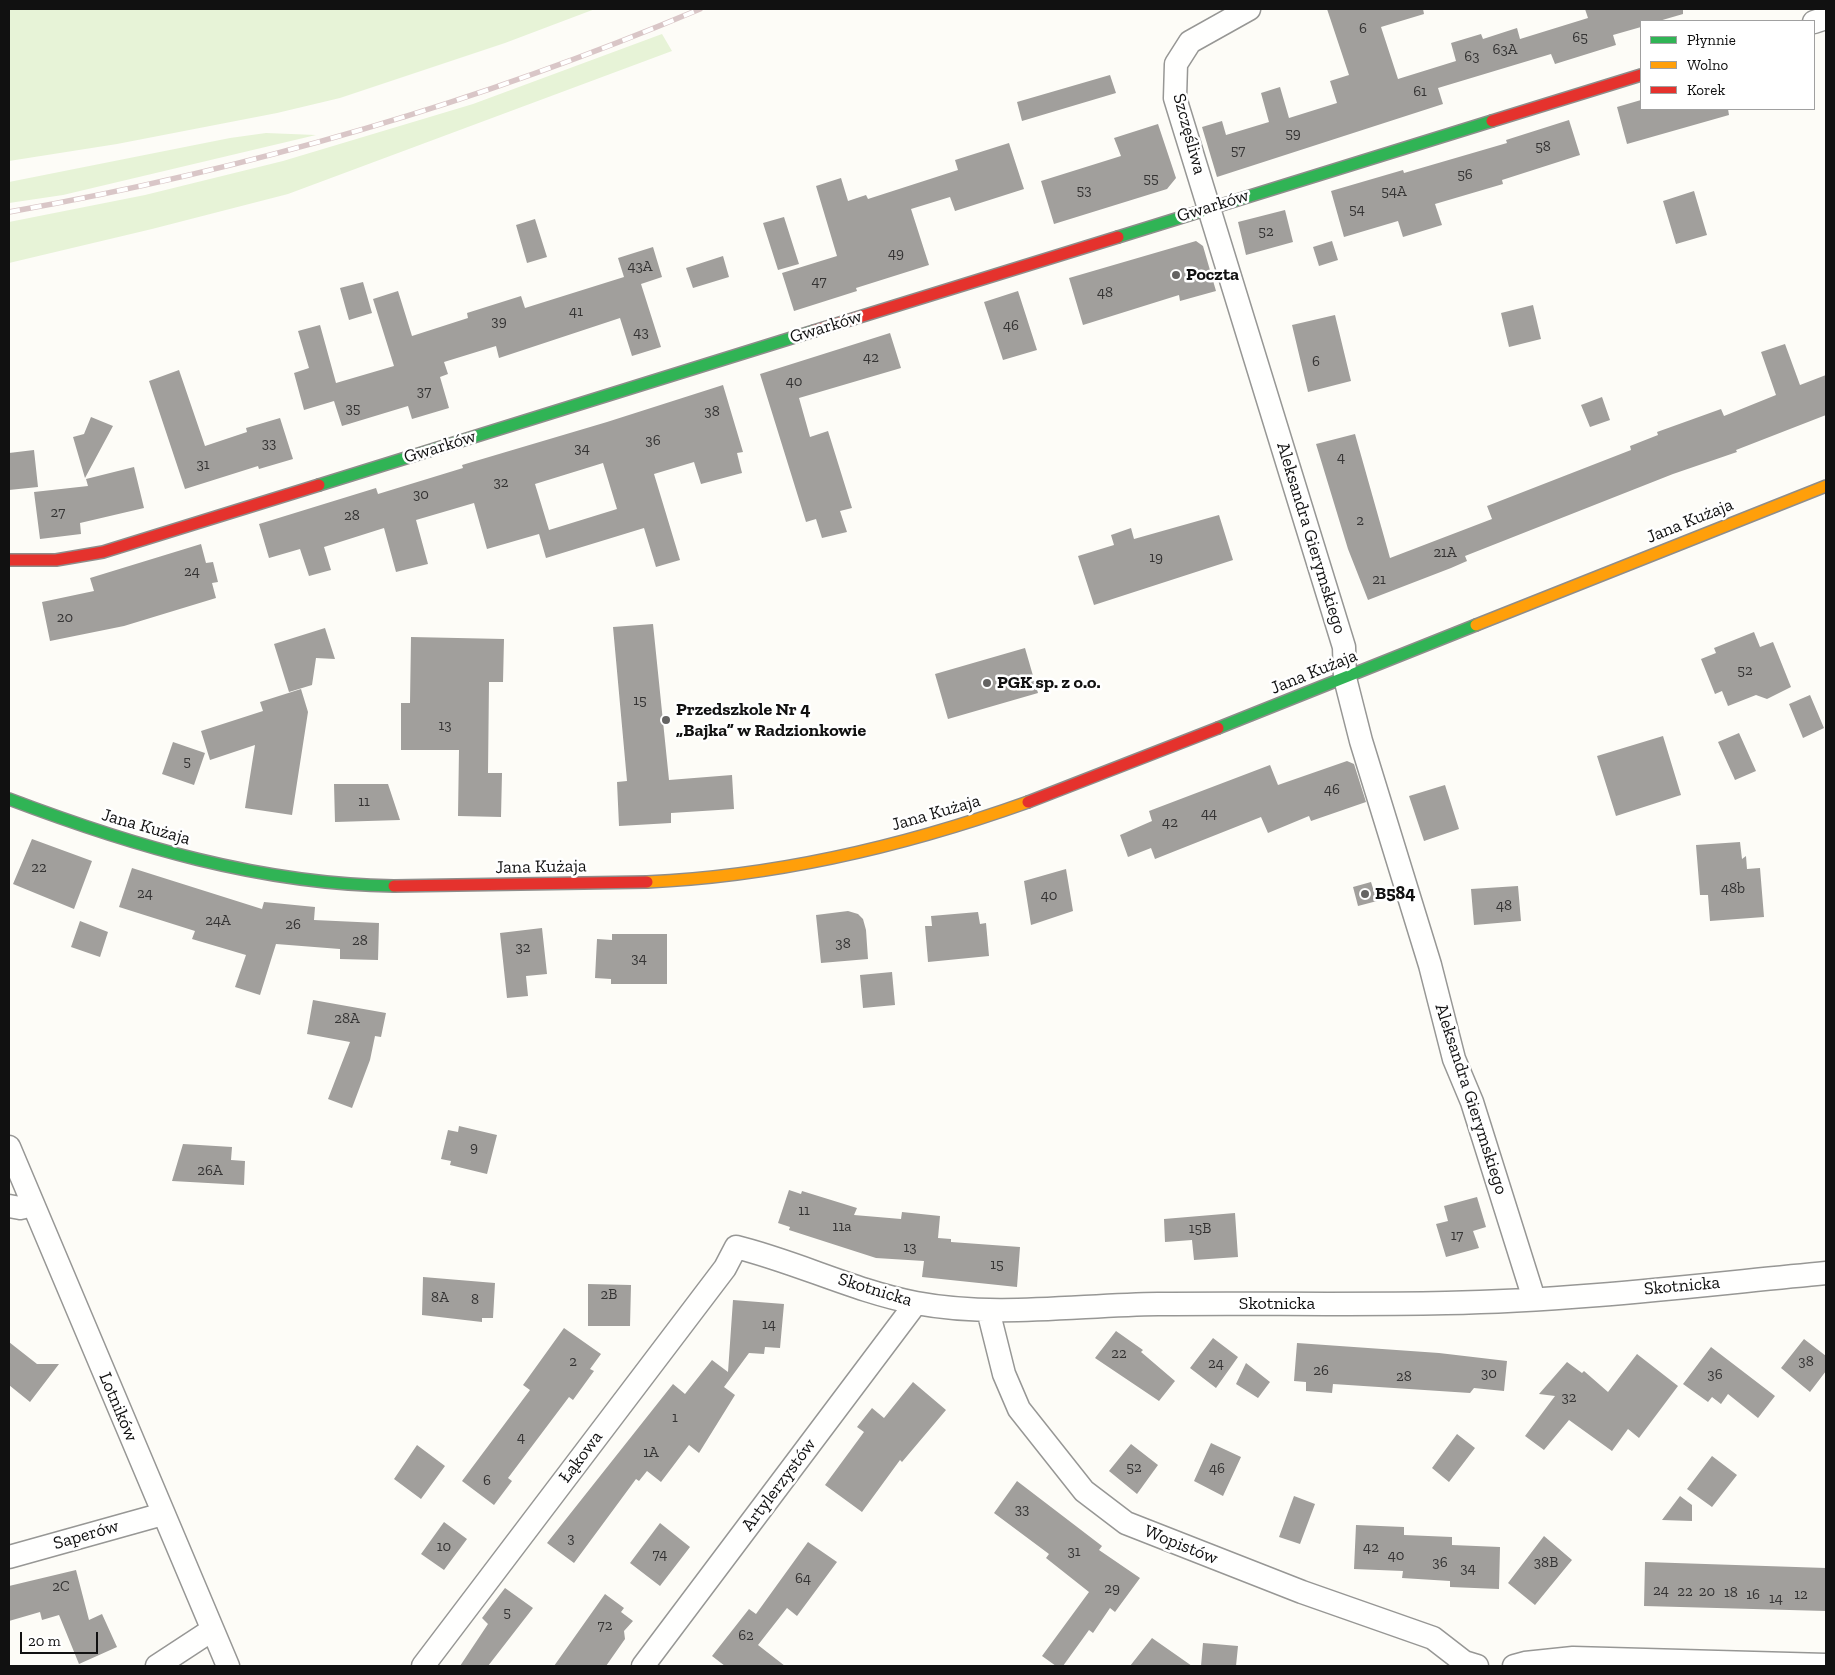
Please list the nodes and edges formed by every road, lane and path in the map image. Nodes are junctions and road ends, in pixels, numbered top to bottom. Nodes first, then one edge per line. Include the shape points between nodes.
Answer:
1 (1249, 9) edge
2 (1640, 75) edge
3 (1210, 208) junction
4 (1826, 486) edge
5 (9, 560) edge
6 (1345, 678) junction
7 (9, 799) edge
8 (9, 1147) edge
9 (33, 1205) junction
10 (9, 1206) edge
11 (736, 1247) joint
12 (1826, 1274) edge
13 (1534, 1299) junction
14 (916, 1303) junction
15 (988, 1310) junction
16 (163, 1514) junction
17 (9, 1557) edge
18 (212, 1630) junction
19 (1826, 1664) edge
20 (157, 1666) edge
21 (228, 1666) edge
22 (423, 1666) edge
23 (643, 1666) edge
24 (1477, 1666) edge
25 (1514, 1666) edge

1 - 3 street, Szczęśliwa via 1190,42 1176,64 1175,98
2 - 3 street, Gwarków
3 - 5 street, Gwarków via 103,552 69,560
3 - 6 street, Aleksandra Gierymskiego via 1344,647
4 - 6 street, Jana Kużaja
6 - 7 street, Jana Kużaja via 990,816 852,854 791,867 733,874 558,885 407,887 322,882 145,847
6 - 13 street, Aleksandra Gierymskiego via 1430,966 1454,1059 1472,1102
8 - 9 street, Lotników
9 - 10 street
9 - 16 street, Lotników
11 - 14 street, Skotnicka
11 - 22 street, Łąkowa via 719,1276
12 - 13 street, Skotnicka
13 - 15 street, Skotnicka via 1446,1304 1132,1305
14 - 15 street, Skotnicka
14 - 23 street, Artylerzystów
15 - 24 street, Wopistów via 1004,1374 1020,1409 1084,1491 1126,1523 1302,1592 1433,1638 1464,1662
16 - 17 street, Saperów
16 - 18 street, Lotników
18 - 20 street
18 - 21 street, Lotników
19 - 25 street via 1573,1658

